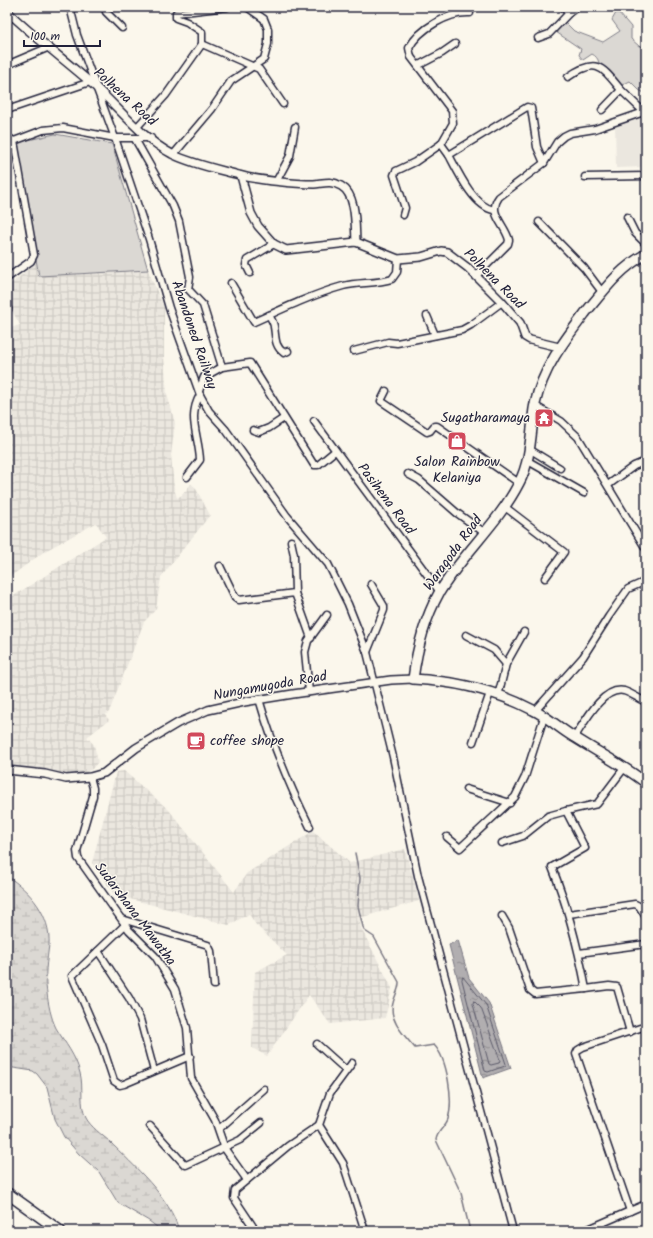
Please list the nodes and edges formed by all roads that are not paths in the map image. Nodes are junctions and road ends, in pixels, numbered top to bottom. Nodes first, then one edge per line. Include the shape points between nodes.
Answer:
1 (70, 7) edge
2 (105, 7) edge
3 (227, 7) edge
4 (247, 7) edge
5 (562, 7) edge
6 (577, 7) edge
7 (7, 11) edge
8 (470, 13) dead end
9 (569, 13) junction
10 (10, 18) edge
11 (122, 28) dead end
12 (538, 38) dead end
13 (202, 44) junction
14 (456, 44) dead end
15 (47, 48) junction
16 (7, 65) edge
17 (252, 65) junction
18 (419, 65) junction
19 (568, 77) dead end
20 (90, 82) junction
21 (98, 90) junction
22 (621, 90) junction
23 (283, 104) dead end
24 (7, 110) edge
25 (602, 110) dead end
26 (645, 113) edge
27 (138, 127) junction
28 (295, 127) dead end
29 (7, 137) edge
30 (115, 138) junction
31 (151, 138) junction
32 (135, 139) junction
33 (14, 141) junction
34 (441, 144) junction
35 (174, 154) junction
36 (449, 155) junction
37 (544, 163) junction
38 (241, 176) junction
39 (646, 176) edge
40 (585, 177) dead end
41 (277, 180) junction
42 (494, 210) junction
43 (403, 214) dead end
44 (626, 217) dead end
45 (539, 222) dead end
46 (356, 242) junction
47 (274, 244) junction
48 (646, 244) edge
49 (646, 254) edge
50 (398, 259) junction
51 (250, 273) dead end
52 (476, 276) junction
53 (7, 278) edge
54 (231, 283) dead end
55 (602, 292) junction
56 (502, 302) junction
57 (269, 315) junction
58 (427, 316) dead end
59 (435, 335) junction
60 (559, 347) junction
61 (288, 351) dead end
62 (354, 351) dead end
63 (222, 367) junction
64 (386, 391) dead end
65 (199, 393) junction
66 (534, 405) junction
67 (284, 418) junction
68 (314, 421) dead end
69 (253, 430) dead end
70 (529, 449) junction
71 (335, 451) junction
72 (528, 461) junction
73 (646, 461) edge
74 (560, 468) dead end
75 (408, 474) dead end
76 (187, 477) dead end
77 (519, 483) junction
78 (608, 485) junction
79 (584, 493) dead end
80 (504, 507) junction
81 (485, 533) junction
82 (291, 541) dead end
83 (646, 549) edge
84 (220, 566) dead end
85 (545, 578) dead end
86 (646, 581) edge
87 (371, 584) dead end
88 (440, 592) junction
89 (295, 593) junction
90 (327, 615) dead end
91 (524, 632) dead end
92 (466, 635) dead end
93 (311, 638) junction
94 (367, 652) junction
95 (506, 664) junction
96 (413, 679) junction
97 (373, 682) junction
98 (309, 692) junction
99 (494, 695) junction
100 (259, 699) junction
101 (646, 702) edge
102 (534, 710) junction
103 (544, 717) junction
104 (574, 738) junction
105 (473, 742) dead end
106 (626, 767) junction
107 (7, 770) edge
108 (90, 777) junction
109 (646, 783) edge
110 (466, 789) dead end
111 (510, 803) junction
112 (566, 811) junction
113 (310, 827) dead end
114 (447, 837) dead end
115 (502, 843) dead end
116 (569, 914) junction
117 (502, 916) dead end
118 (646, 917) edge
119 (124, 922) junction
120 (646, 944) edge
121 (98, 951) junction
122 (579, 953) junction
123 (214, 985) dead end
124 (586, 989) junction
125 (646, 1026) edge
126 (630, 1032) junction
127 (317, 1044) dead end
128 (190, 1056) junction
129 (352, 1063) dead end
130 (346, 1070) junction
131 (154, 1071) junction
132 (264, 1089) dead end
133 (261, 1123) dead end
134 (319, 1125) junction
135 (150, 1126) dead end
136 (219, 1129) junction
137 (225, 1149) junction
138 (247, 1180) junction
139 (7, 1193) edge
140 (7, 1200) edge
141 (646, 1204) edge
142 (630, 1211) junction
143 (49, 1231) edge
144 (60, 1231) edge
145 (256, 1231) edge
146 (365, 1231) edge
147 (513, 1231) edge
148 (584, 1231) edge

1 - 21 street, Abandoned Railway via 77,35
2 - 11 street via 106,12
3 - 13 street via 176,13 176,18 202,32
4 - 17 street via 264,19 268,29 267,52 264,59
5 - 9 street
6 - 9 street
7 - 10 street, Polhena Road
8 - 18 street via 459,13 441,20 420,33 409,48
9 - 12 street via 549,34
10 - 15 street, Polhena Road
13 - 17 street
13 - 27 street via 166,95
14 - 18 street
15 - 16 street
15 - 20 street, Polhena Road
17 - 23 street via 259,69
17 - 35 street via 231,81 212,109
18 - 34 street via 452,112 453,123
19 - 22 street via 580,69 599,67
20 - 21 street, Polhena Road
20 - 24 street
21 - 27 street, Polhena Road
21 - 30 street, Abandoned Railway
22 - 25 street
22 - 26 street
26 - 37 street via 595,129 570,133 557,142
27 - 31 street, Polhena Road
28 - 41 street via 290,156
29 - 33 street
30 - 32 street
30 - 33 street via 63,128 43,130
30 - 65 street, Abandoned Railway
31 - 32 street
31 - 35 street, Polhena Road
32 - 63 street via 174,206 190,277 188,289 203,304
33 - 53 street via 34,255
34 - 36 street
34 - 43 street via 420,160 396,171 394,175 405,208
35 - 38 street, Polhena Road
36 - 37 street via 527,107 531,108 537,147
36 - 42 street via 472,194 488,209
37 - 42 street via 503,193 495,202
38 - 41 street, Polhena Road
38 - 47 street via 251,212 258,226
39 - 40 street
41 - 46 street, Polhena Road via 314,184 330,181 342,186 349,194 354,211
42 - 52 street via 509,240 508,244
44 - 48 street via 635,233
45 - 55 street via 584,268
46 - 47 street, Polhena Road via 286,250
46 - 50 street, Polhena Road
47 - 51 street via 247,260 246,265
49 - 55 main road, Waragoda Road via 613,278
50 - 52 street, Polhena Road via 447,252
50 - 57 street via 397,272 392,280 342,286
52 - 56 street, Polhena Road
54 - 57 street via 253,322
55 - 60 main road, Waragoda Road
56 - 59 street via 462,330
56 - 60 street, Polhena Road via 520,323 525,337
57 - 61 street via 280,350 284,353
58 - 59 street
59 - 62 street via 397,343 388,342
60 - 66 main road, Waragoda Road via 542,378
63 - 65 street via 204,377
63 - 67 street via 250,363
64 - 77 street via 381,401 427,432 436,426
65 - 76 street via 193,414 200,460
65 - 94 street, Abandoned Railway via 209,411 226,430 287,516 328,564 348,604
66 - 70 main road, Waragoda Road
66 - 78 street via 562,421 578,437
67 - 69 street via 259,432
67 - 71 street via 314,465 318,465
68 - 71 street, Pasihena Road
70 - 72 main road, Waragoda Road
70 - 74 street
71 - 88 street, Pasihena Road
72 - 77 main road, Waragoda Road
72 - 79 street
73 - 78 street via 634,466
75 - 81 street
77 - 80 main road, Waragoda Road
78 - 83 street
80 - 81 main road, Waragoda Road
80 - 85 street via 564,552
81 - 88 main road, Waragoda Road
82 - 89 street
84 - 89 street via 235,597 239,600
86 - 102 street via 628,589 583,657
87 - 94 street via 384,610
88 - 96 main road, Waragoda Road via 424,627
89 - 93 street
90 - 93 street
91 - 95 street
92 - 95 street via 494,650
93 - 98 street via 305,652
94 - 97 street, Abandoned Railway
95 - 99 street
96 - 97 street, Nungamugoda Road
96 - 99 main road via 437,680
97 - 98 street, Nungamugoda Road
97 - 147 street, Abandoned Railway via 393,757 418,876
98 - 100 street, Nungamugoda Road
99 - 102 main road
99 - 105 street
100 - 108 street, Nungamugoda Road via 208,710 178,723 136,748 104,773
100 - 113 street via 288,782
101 - 104 street via 623,691 612,692 592,711
102 - 103 main road
103 - 104 main road
103 - 111 street via 524,777
104 - 106 main road
106 - 109 main road
106 - 112 street via 597,804
107 - 108 street, Nungamugoda Road via 66,779
108 - 119 street, Sudarshana Mawatha via 94,788 93,796 77,851 78,858
110 - 111 street
111 - 114 street via 460,848
112 - 115 street via 548,816 523,836
112 - 116 street via 585,848 552,867
116 - 118 street via 635,904
116 - 122 street
117 - 124 street via 509,928 530,990 535,994
119 - 121 street
119 - 123 street via 208,945 211,951
119 - 128 street, Sudarshana Mawatha via 155,956 175,989 187,1028
120 - 122 street
121 - 131 street via 140,1019
121 - 131 street via 72,976 114,1080 120,1085
122 - 124 street
124 - 126 street via 617,987
125 - 126 street
126 - 142 street via 583,1047 576,1054
127 - 130 street
128 - 131 street
128 - 136 street, Sudarshana Mawatha via 191,1078
129 - 130 street
130 - 134 street via 330,1093
132 - 136 street
133 - 137 street
134 - 138 street via 288,1146
134 - 146 street via 343,1163
135 - 137 street via 186,1165
136 - 137 street, Sudarshana Mawatha
137 - 138 street, Sudarshana Mawatha
138 - 145 street via 233,1195 235,1202
139 - 144 highway
140 - 143 highway
141 - 142 street
142 - 148 street

